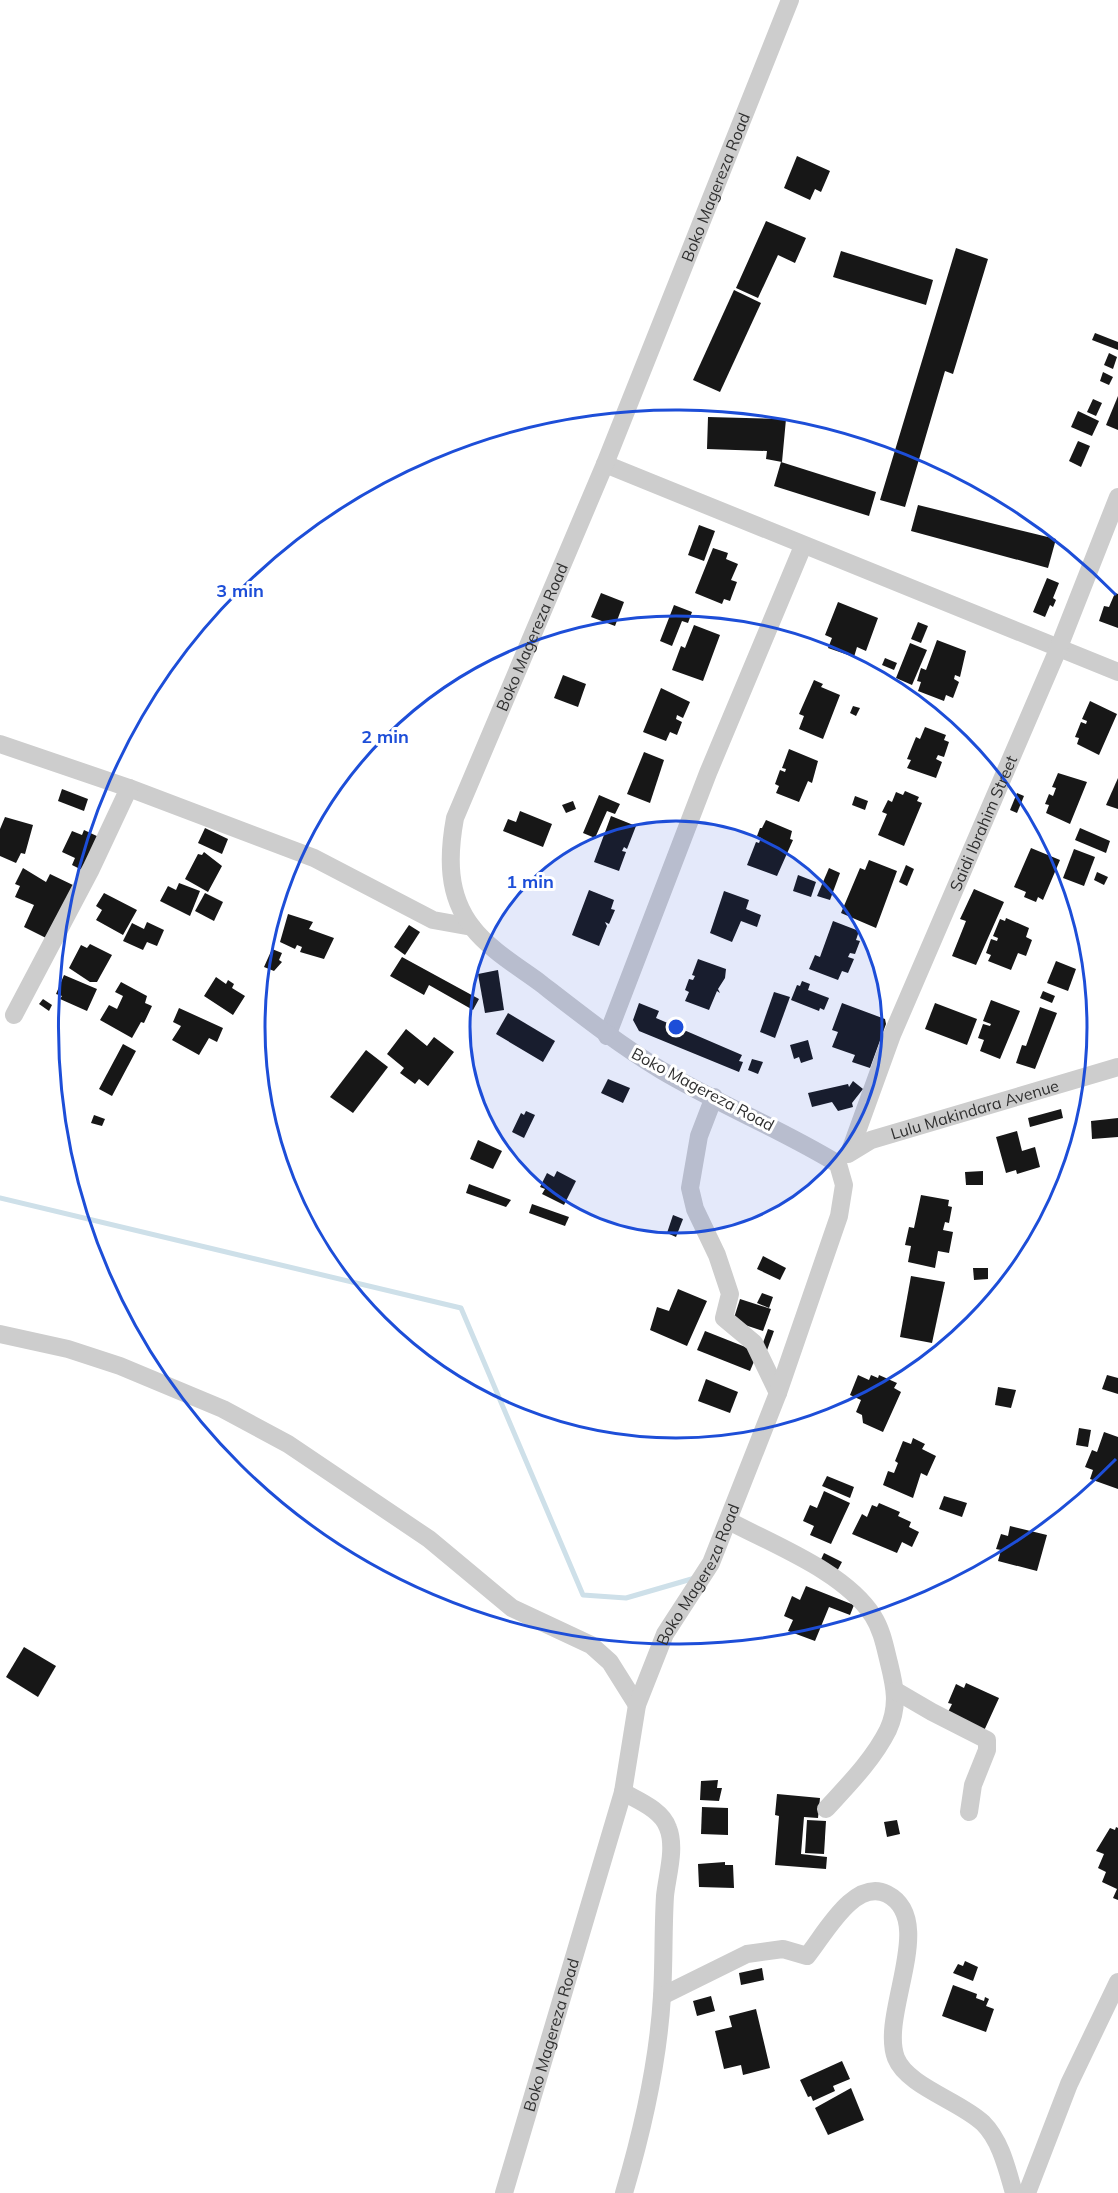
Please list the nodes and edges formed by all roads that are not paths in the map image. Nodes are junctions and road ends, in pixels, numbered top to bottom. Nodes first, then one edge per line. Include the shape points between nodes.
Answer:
1 (790, 0) edge
2 (605, 464) junction
3 (1118, 497) edge
4 (803, 546) junction
5 (1059, 647) junction
6 (1118, 672) edge
7 (0, 744) edge
8 (129, 788) junction
9 (472, 927) junction
10 (14, 1014) dead end
11 (607, 1036) junction
12 (1118, 1067) edge
13 (714, 1097) junction
14 (844, 1158) junction
15 (0, 1334) edge
16 (778, 1393) junction
17 (729, 1521) junction
18 (896, 1691) junction
19 (638, 1705) junction
20 (623, 1792) junction
21 (826, 1809) dead end
22 (969, 1812) dead end
23 (1118, 1982) edge
24 (662, 1996) junction
25 (504, 2193) edge
26 (624, 2193) edge
27 (1014, 2193) edge
28 (1027, 2193) edge

1 - 2 street, Boko Magereza Road
2 - 4 street
2 - 9 street, Boko Magereza Road via 455,818 449,867 456,897
3 - 5 street, Saidi Ibrahim Street
4 - 5 street
4 - 11 street via 708,772
5 - 6 street
5 - 14 street, Saidi Ibrahim Street via 892,1035
7 - 8 street
8 - 9 street via 314,858 433,920
8 - 10 street
9 - 11 street, Boko Magereza Road
11 - 13 street, Boko Magereza Road
12 - 14 street, Lulu Makindara Avenue via 871,1140
13 - 14 street, Boko Magereza Road
13 - 16 street via 699,1136 690,1188 730,1294 724,1318 754,1343
14 - 16 street, Boko Magereza Road via 839,1216
15 - 19 street via 68,1349 120,1366 223,1410 288,1444 429,1539 512,1608 591,1644 610,1662
16 - 17 street, Boko Magereza Road
17 - 18 street via 819,1569 861,1600 884,1640
17 - 19 street, Boko Magereza Road via 711,1563 665,1634
18 - 21 street via 895,1709 887,1730 865,1765
18 - 22 street via 987,1740
19 - 20 street, Boko Magereza Road
20 - 24 street via 661,1816 669,1829
20 - 25 street, Boko Magereza Road
23 - 28 street via 1070,2084
24 - 26 street via 654,2069
24 - 27 street via 747,1954 783,1949 807,1956 853,1897 869,1891 901,1902 907,1919 908,1943 892,2032 896,2058 908,2074 984,2124 1002,2153

